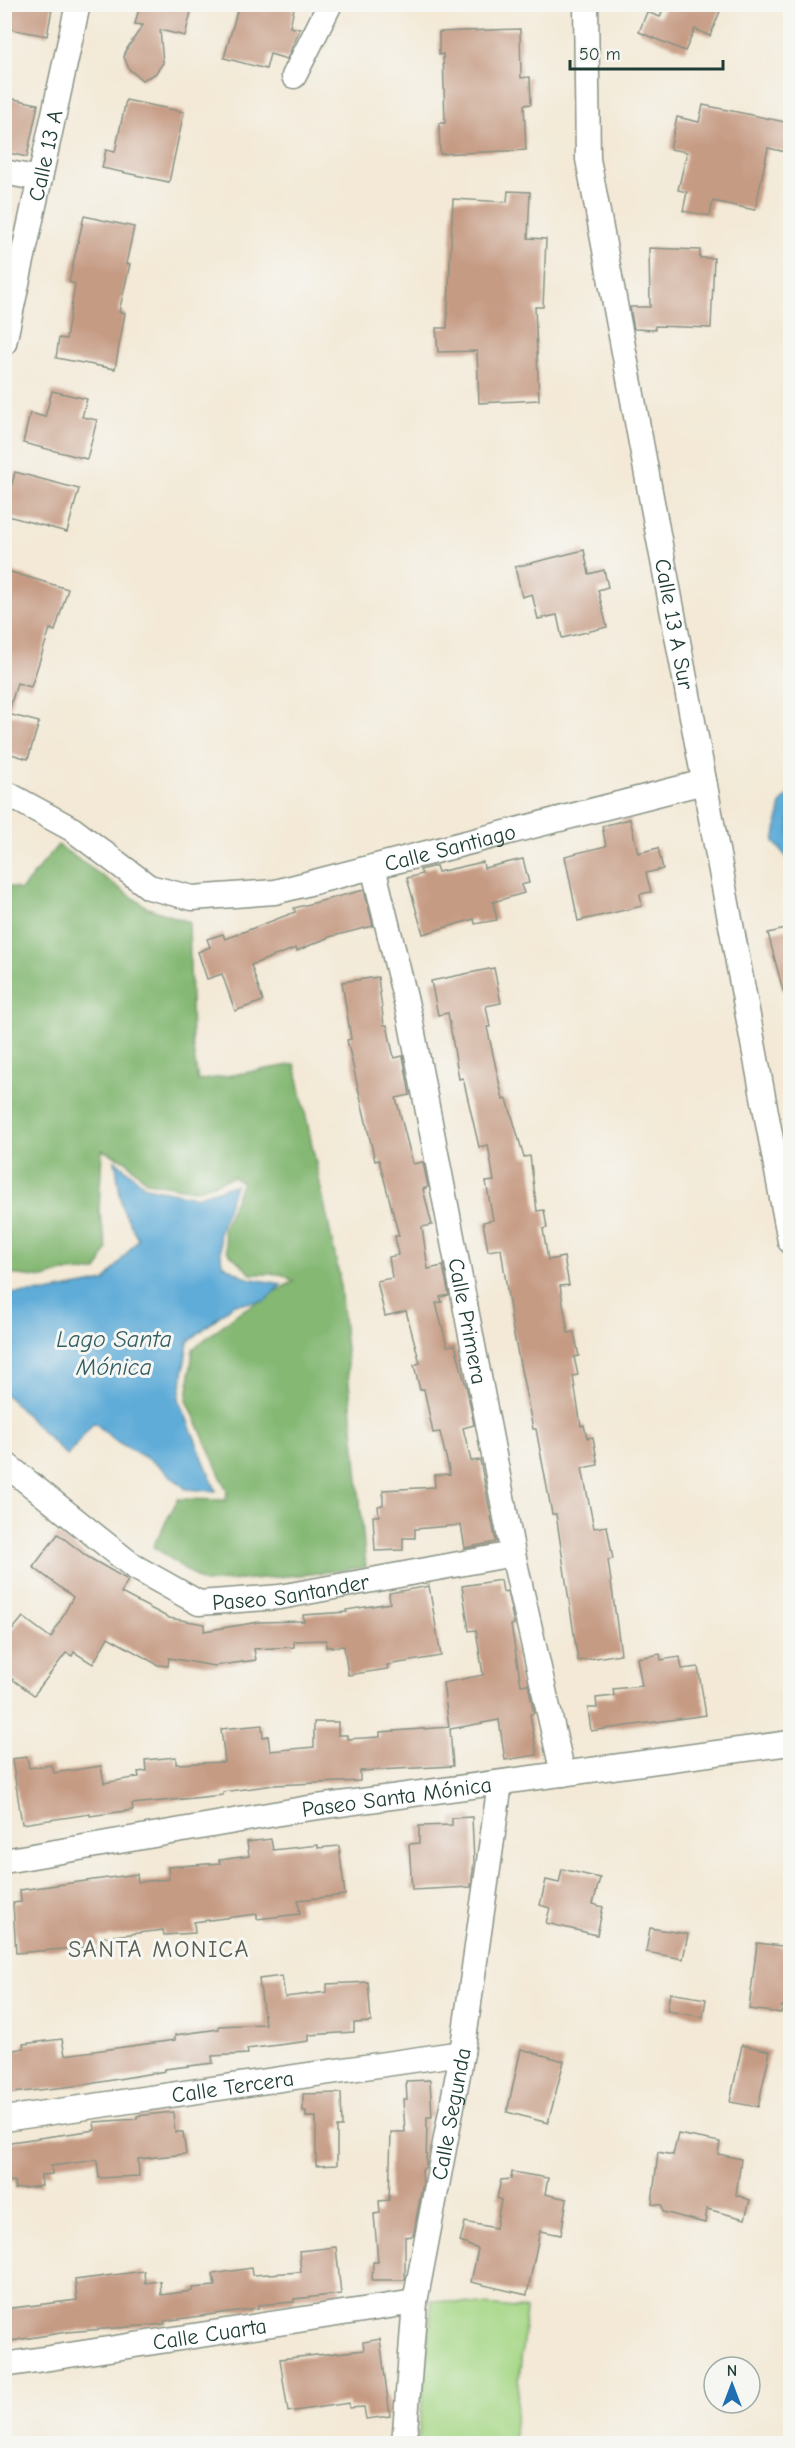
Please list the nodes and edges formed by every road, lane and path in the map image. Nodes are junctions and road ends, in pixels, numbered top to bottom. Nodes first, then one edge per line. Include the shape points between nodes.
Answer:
1 (78, 4) edge
2 (330, 4) edge
3 (586, 4) edge
4 (294, 76) dead end
5 (4, 172) edge
6 (40, 179) junction
7 (4, 343) edge
8 (704, 782) junction
9 (4, 792) edge
10 (373, 867) junction
11 (790, 1241) edge
12 (4, 1463) edge
13 (513, 1554) junction
14 (790, 1743) edge
15 (563, 1774) junction
16 (500, 1783) junction
17 (4, 1861) edge
18 (462, 2053) junction
19 (4, 2119) edge
20 (416, 2302) junction
21 (4, 2365) edge
22 (404, 2444) edge

1 - 6 street, Calle 13 A
2 - 4 street
3 - 8 street, Calle 13 A Sur via 588,159
5 - 6 street
6 - 7 street, Calle 13 A
8 - 10 street, Calle Santiago
8 - 11 street, Calle 13 A Sur
9 - 10 street, Calle Santiago via 72,829 149,887 192,898 275,892
10 - 13 street, Calle Primera via 410,1018
12 - 13 street, Paseo Santander via 133,1566 199,1603 280,1597
13 - 15 street, Calle Primera
14 - 15 street, Paseo Santa Mónica
15 - 16 street, Paseo Santa Mónica
16 - 17 street, Paseo Santa Mónica via 303,1809
16 - 18 street, Calle Segunda
18 - 19 street, Calle Tercera
18 - 20 street, Calle Segunda
20 - 21 street, Calle Cuarta
20 - 22 street, Calle Segunda

